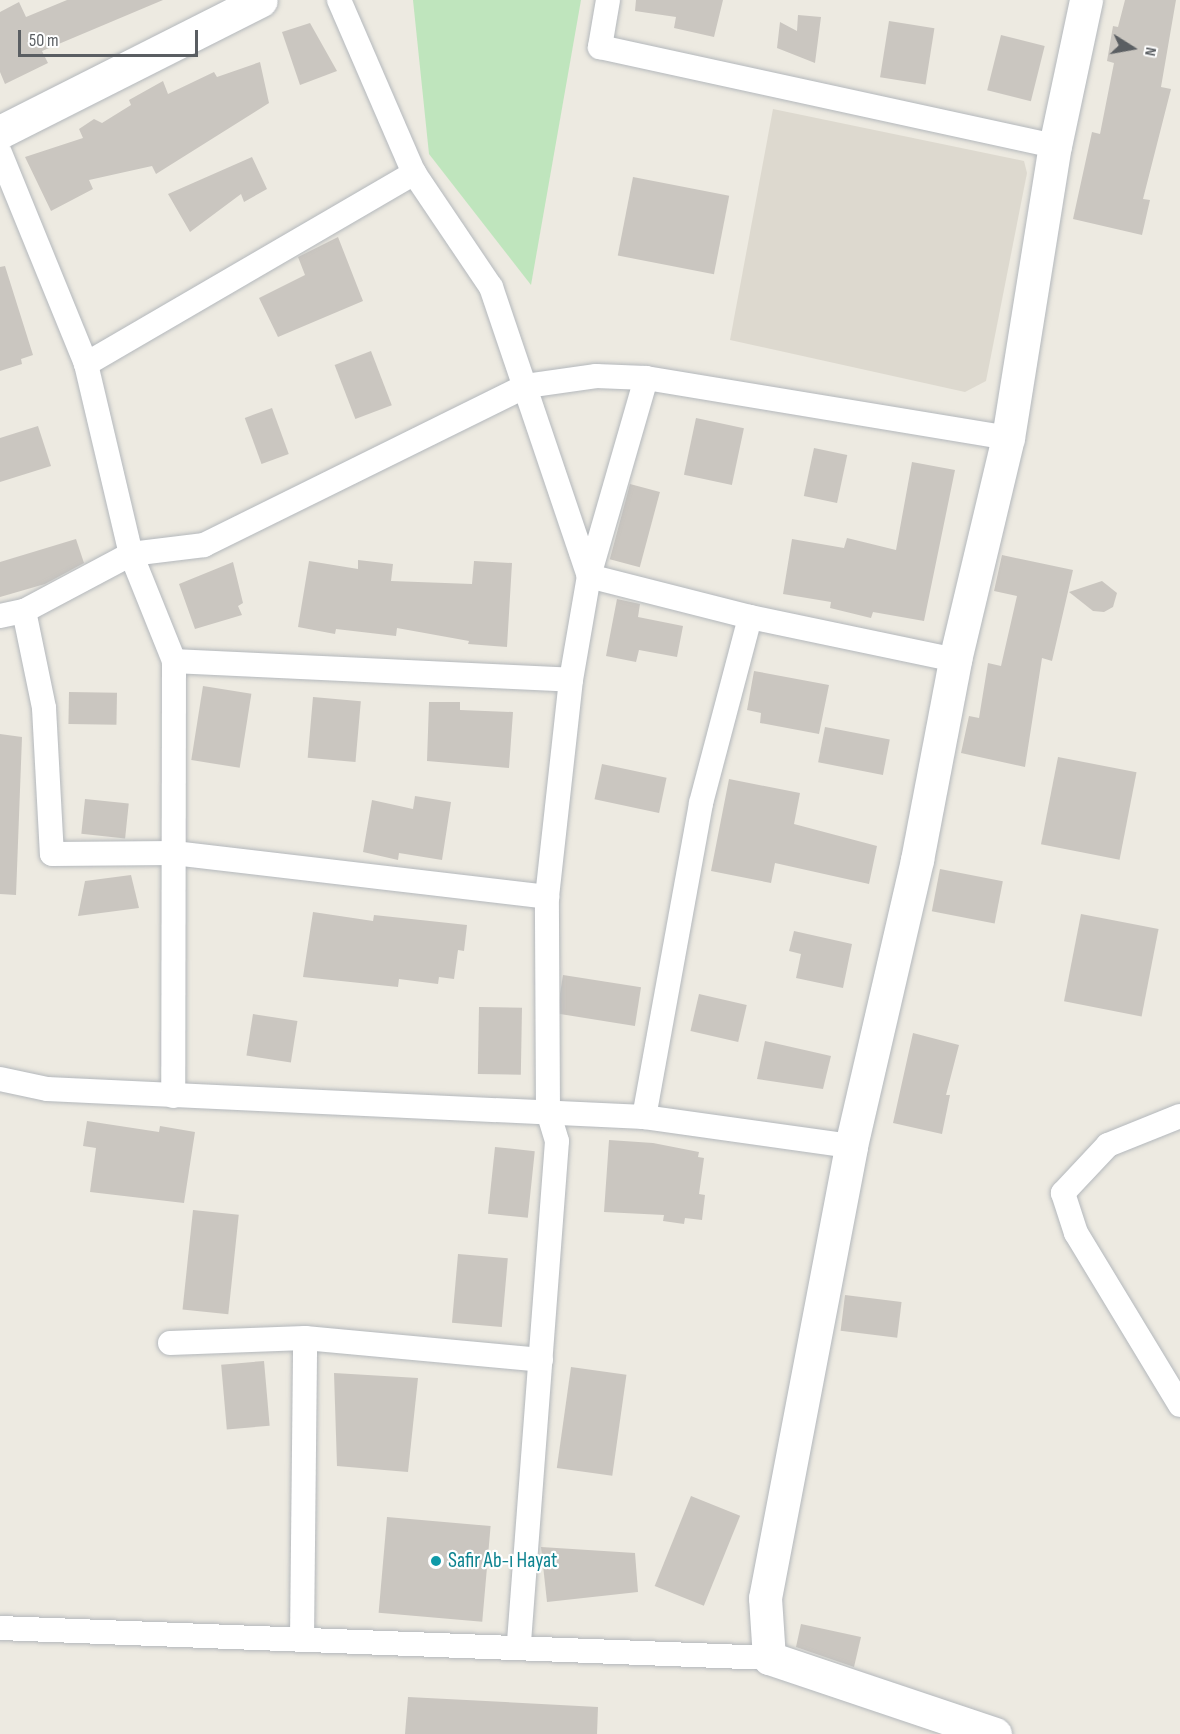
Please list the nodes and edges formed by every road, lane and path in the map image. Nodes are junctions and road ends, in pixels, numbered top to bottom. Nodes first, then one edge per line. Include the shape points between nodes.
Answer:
1 (261, 0) edge
2 (339, 0) edge
3 (608, 0) edge
4 (1086, 0) edge
5 (0, 132) edge
6 (1055, 146) junction
7 (0, 153) edge
8 (414, 173) junction
9 (86, 364) junction
10 (646, 378) junction
11 (526, 386) junction
12 (1008, 438) junction
13 (131, 554) junction
14 (589, 576) junction
15 (24, 611) junction
16 (0, 616) edge
17 (750, 617) junction
18 (955, 660) junction
19 (174, 661) junction
20 (571, 680) junction
21 (174, 853) junction
22 (547, 897) junction
23 (0, 1079) edge
24 (173, 1096) junction
25 (548, 1112) junction
26 (1180, 1116) edge
27 (644, 1117) junction
28 (851, 1146) junction
29 (305, 1338) junction
30 (170, 1342) dead end
31 (541, 1360) junction
32 (1180, 1405) edge
33 (0, 1629) edge
34 (302, 1640) junction
35 (519, 1642) dead end
36 (769, 1658) junction
37 (994, 1734) edge

1 - 5 street
2 - 8 street
3 - 6 street via 600,47
4 - 6 street
6 - 12 street
7 - 9 street
8 - 9 street
8 - 11 street via 491,287
9 - 13 street
10 - 11 street via 596,376
10 - 12 street
10 - 14 street
11 - 13 street via 204,545
11 - 14 street
12 - 18 street
13 - 15 street
13 - 19 street
14 - 17 street
14 - 20 street
15 - 16 street
15 - 21 street via 44,708 52,854
17 - 18 street
17 - 27 street via 701,803
18 - 28 street via 917,860
19 - 20 street
19 - 21 street
20 - 22 street
21 - 22 street
21 - 24 street
22 - 25 street
23 - 24 street via 47,1089
24 - 25 street
25 - 27 street
25 - 31 street via 557,1141
26 - 32 street via 1108,1145 1063,1193 1076,1233
27 - 28 street
28 - 36 street via 765,1598
29 - 30 street
29 - 31 street
29 - 34 street
31 - 35 street
33 - 34 street
34 - 36 street
36 - 37 street

